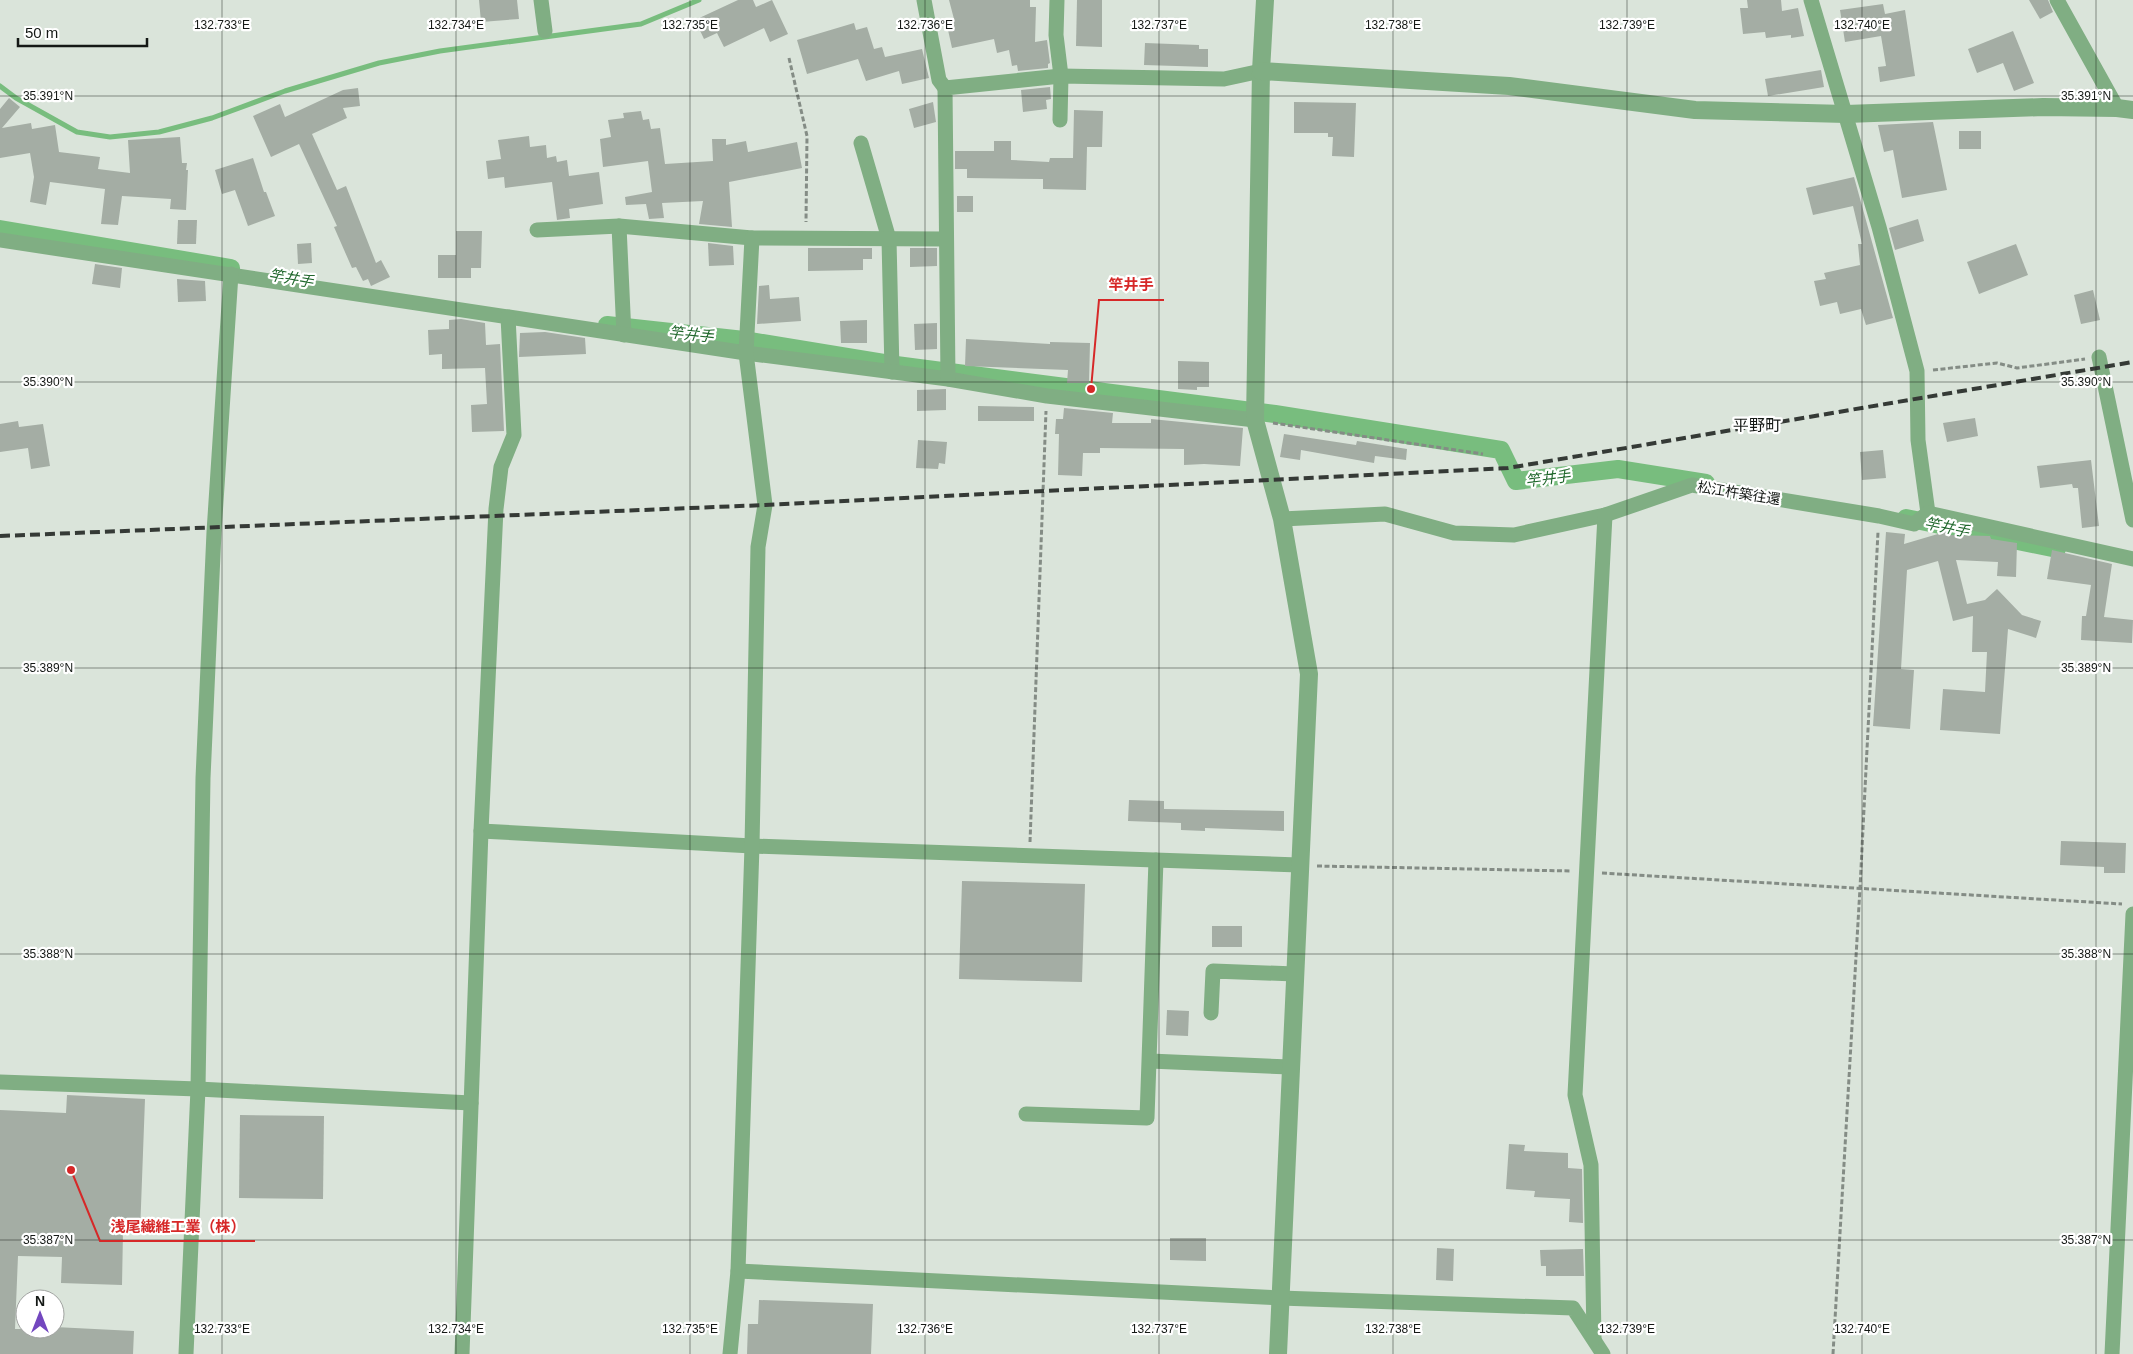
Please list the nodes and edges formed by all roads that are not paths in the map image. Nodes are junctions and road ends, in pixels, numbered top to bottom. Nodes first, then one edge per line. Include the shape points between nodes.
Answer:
1 (541, 0) edge
2 (924, 0) edge
3 (1057, 0) edge
4 (1265, 0) edge
5 (1811, 0) edge
6 (2057, 0) edge
7 (545, 31) dead end
8 (1261, 71) junction
9 (1061, 76) junction
10 (945, 88) junction
11 (2125, 109) edge
12 (1846, 114) junction
13 (1060, 120) dead end
14 (861, 143) dead end
15 (619, 226) junction
16 (537, 230) dead end
17 (752, 238) junction
18 (889, 239) junction
19 (946, 239) junction
20 (0, 240) edge
21 (231, 274) junction
22 (508, 317) junction
23 (624, 335) junction
24 (746, 353) junction
25 (2099, 357) road end
26 (892, 372) junction
27 (948, 379) junction
28 (1255, 420) junction
29 (1928, 513) junction
30 (1605, 515) junction
31 (1282, 519) junction
32 (2133, 520) edge
33 (2133, 559) edge
34 (482, 831) junction
35 (752, 846) junction
36 (1156, 860) junction
37 (1299, 865) junction
38 (2128, 909) edge
39 (1295, 974) junction
40 (1211, 1013) dead end
41 (1150, 1061) junction
42 (1290, 1067) junction
43 (0, 1082) edge
44 (198, 1089) junction
45 (471, 1103) junction
46 (1026, 1114) dead end
47 (738, 1271) junction
48 (1280, 1298) junction
49 (1594, 1347) edge
50 (186, 1354) edge
51 (462, 1354) edge
52 (730, 1354) edge
53 (1278, 1354) edge
54 (1603, 1354) edge
55 (2112, 1354) edge

1 - 7 street
2 - 10 street via 939,80
3 - 9 street via 1056,35
4 - 8 street
5 - 12 street
6 - 11 street
8 - 9 street via 1224,78
8 - 12 street via 1508,86 1695,110
8 - 28 street
9 - 10 street
9 - 13 street
10 - 19 street
11 - 12 street via 2043,107
12 - 29 street via 1917,372 1918,440
14 - 18 street
15 - 16 street
15 - 17 street
15 - 23 street
17 - 18 street
17 - 24 street
18 - 19 street
18 - 26 street
19 - 27 street
20 - 21 street
21 - 22 street
21 - 44 street via 203,768
22 - 23 street
22 - 34 street via 514,435 501,467 496,509
23 - 24 street
24 - 26 street
24 - 35 street via 765,505 758,547
25 - 32 street
26 - 27 street
27 - 28 street via 1047,396
28 - 31 street
29 - 30 street, 松江杵築往還 via 1914,524 1692,485
29 - 33 street
30 - 31 street, 松江杵築往還 via 1514,535 1454,533 1385,514
30 - 49 street via 1575,1095 1591,1165
31 - 37 street via 1309,674
34 - 35 street
34 - 45 street
35 - 36 street
35 - 47 street
36 - 37 street
36 - 41 street
37 - 39 street
38 - 55 street
39 - 40 street via 1213,971
39 - 42 street
41 - 42 street
41 - 46 street via 1147,1118
42 - 48 street
43 - 44 street
44 - 45 street
44 - 50 street
45 - 51 street
47 - 48 street
47 - 52 street
48 - 49 street via 1573,1308
48 - 53 street
49 - 54 street

